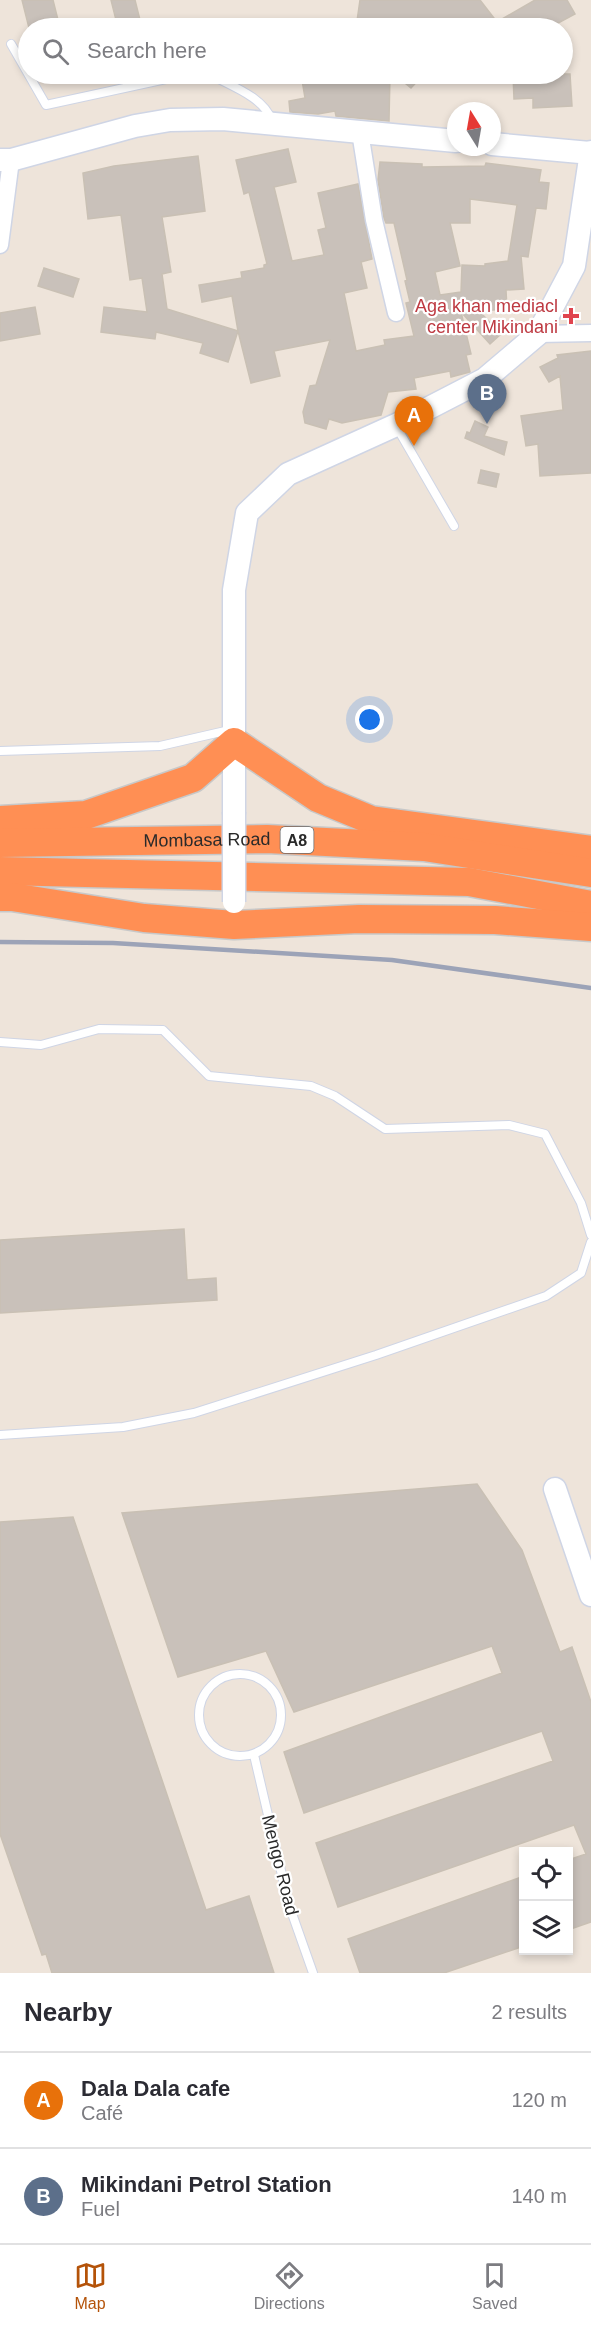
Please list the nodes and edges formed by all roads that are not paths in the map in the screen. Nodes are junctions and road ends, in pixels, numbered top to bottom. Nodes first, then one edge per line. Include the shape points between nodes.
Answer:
1 (11, 44) dead end
2 (18, 56) edge
3 (34, 84) edge
4 (143, 84) edge
5 (228, 84) edge
6 (273, 124) junction
7 (360, 132) junction
8 (447, 140) edge
9 (501, 145) edge
10 (591, 153) edge
11 (5, 160) edge
12 (0, 245) edge
13 (396, 313) dead end
14 (591, 333) edge
15 (538, 334) junction
16 (396, 425) junction
17 (454, 526) dead end
18 (234, 735) junction
19 (0, 751) edge
20 (0, 820) edge
21 (0, 843) edge
22 (591, 850) edge
23 (0, 871) edge
24 (591, 873) edge
25 (0, 897) edge
26 (591, 904) edge
27 (234, 914) junction
28 (591, 927) edge
29 (0, 1042) edge
30 (591, 1235) edge
31 (591, 1242) edge
32 (0, 1435) edge
33 (555, 1490) dead end
34 (591, 1595) edge
35 (254, 1755) junction
36 (313, 1973) edge

1 - 2 lane
3 - 4 lane via 46,105
5 - 6 lane via 268,110
6 - 7 street
6 - 11 street via 223,119 170,120
7 - 8 street
7 - 13 street via 374,220
9 - 10 street
10 - 15 street via 574,266
11 - 12 street
14 - 15 street
15 - 16 street via 485,379
16 - 17 lane
16 - 18 street via 288,474 247,513 234,590
18 - 19 lane via 160,746
18 - 20 highway via 193,778 86,815
18 - 22 highway via 318,798 370,820
18 - 27 street, bridge
21 - 24 highway, Mombasa Road / A8 via 278,839 424,847
23 - 26 highway, Mombasa Road / A8 via 470,882
25 - 27 highway via 144,918
27 - 28 highway via 483,920
29 - 30 lane via 41,1045 99,1029 163,1030 209,1076 311,1086 335,1096 385,1129 509,1125 545,1134 581,1203
31 - 32 lane via 581,1273 546,1296 376,1355 194,1413 123,1427
33 - 34 street
35 - 35 lane via 225,1754 202,1731 199,1717 204,1697 217,1681 230,1675 251,1675 264,1681 280,1704 277,1734
35 - 36 lane, Mengo Road via 289,1905

